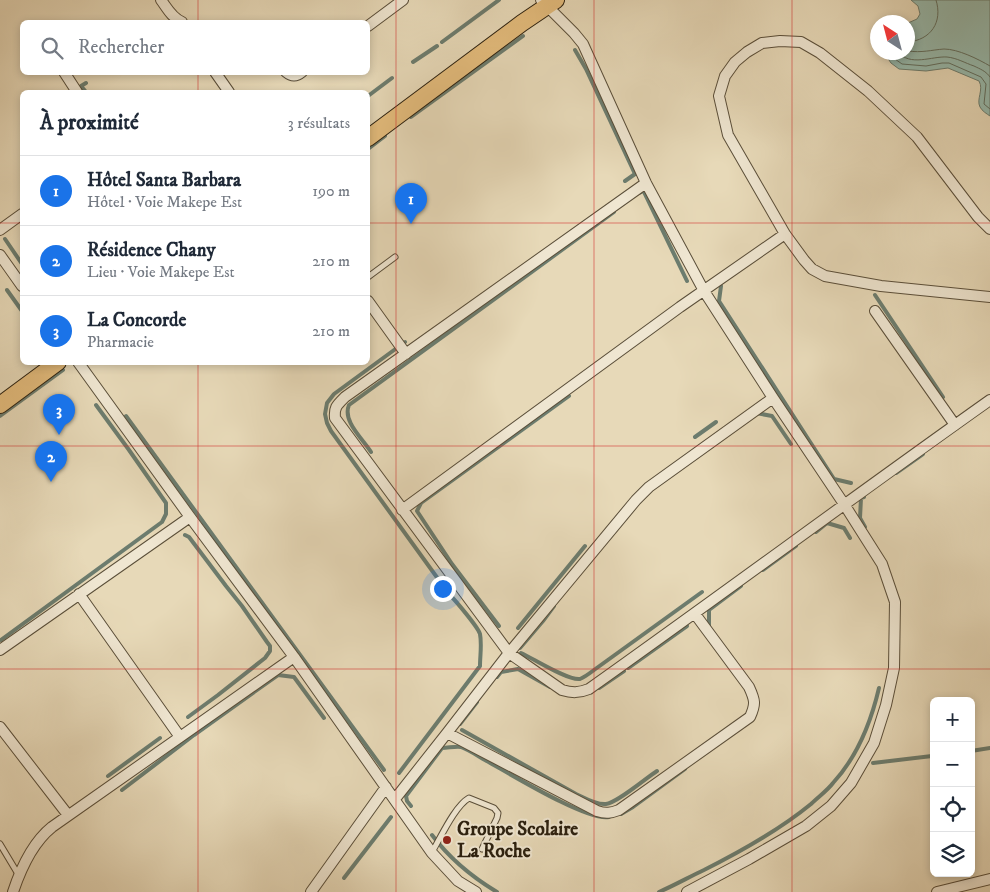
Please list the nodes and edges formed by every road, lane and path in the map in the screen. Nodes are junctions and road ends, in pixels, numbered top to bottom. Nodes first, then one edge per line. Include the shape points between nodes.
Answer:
1 (161, 0) edge
2 (403, 0) edge
3 (545, 2) edge
4 (177, 20) edge
5 (370, 25) edge
6 (66, 75) edge
7 (217, 75) edge
8 (77, 90) edge
9 (228, 90) edge
10 (370, 137) edge
11 (646, 183) junction
12 (20, 215) edge
13 (990, 229) edge
14 (0, 230) edge
15 (785, 234) junction
16 (0, 255) edge
17 (395, 257) dead end
18 (370, 276) edge
19 (20, 283) edge
20 (704, 290) junction
21 (990, 297) edge
22 (370, 304) edge
23 (874, 311) dead end
24 (406, 354) junction
25 (54, 365) edge
26 (80, 365) edge
27 (772, 398) junction
28 (990, 400) edge
29 (0, 405) edge
30 (955, 425) junction
31 (844, 504) junction
32 (402, 510) junction
33 (190, 517) junction
34 (79, 594) junction
35 (695, 614) junction
36 (0, 650) edge
37 (509, 653) junction
38 (294, 657) junction
39 (0, 727) edge
40 (447, 734) junction
41 (180, 737) junction
42 (386, 788) junction
43 (395, 799) junction
44 (68, 815) junction
45 (0, 844) edge
46 (482, 849) dead end
47 (432, 853) junction
48 (18, 874) junction
49 (990, 879) edge
50 (13, 892) edge
51 (311, 892) edge
52 (476, 892) edge
53 (687, 892) edge
54 (937, 892) edge

1 - 4 street
2 - 5 street
3 - 10 main road via 522,23
3 - 11 street via 582,44
6 - 8 street
7 - 9 street
11 - 20 street
11 - 24 street
12 - 14 street
13 - 15 street via 916,137 868,91 801,42 780,41 762,43 735,62 725,76 719,96 728,135
15 - 20 street
15 - 21 street via 812,269 825,276 881,286
16 - 19 street
17 - 18 lane
20 - 27 street
20 - 32 street
22 - 24 street
23 - 30 street
24 - 32 street via 345,398 334,411 335,418
25 - 29 main road
26 - 33 street
27 - 31 street
27 - 37 street via 649,486
28 - 30 street
30 - 31 street
31 - 35 street
31 - 53 street via 882,564 896,602 894,668 874,743 850,783 831,806 806,826
32 - 37 street
33 - 34 street
33 - 38 street
34 - 36 street
34 - 41 street
35 - 37 street via 581,692 562,690
35 - 40 street via 749,687 755,706 750,717 620,810 605,814 597,811
37 - 40 street
38 - 41 street
38 - 42 street
39 - 44 street
40 - 43 street
41 - 44 street
42 - 43 street
42 - 51 street
43 - 47 street
44 - 48 street via 42,835
45 - 48 lane
46 - 47 lane via 498,813 494,808 469,798 458,809
47 - 52 street via 458,882
48 - 50 street
49 - 54 street

